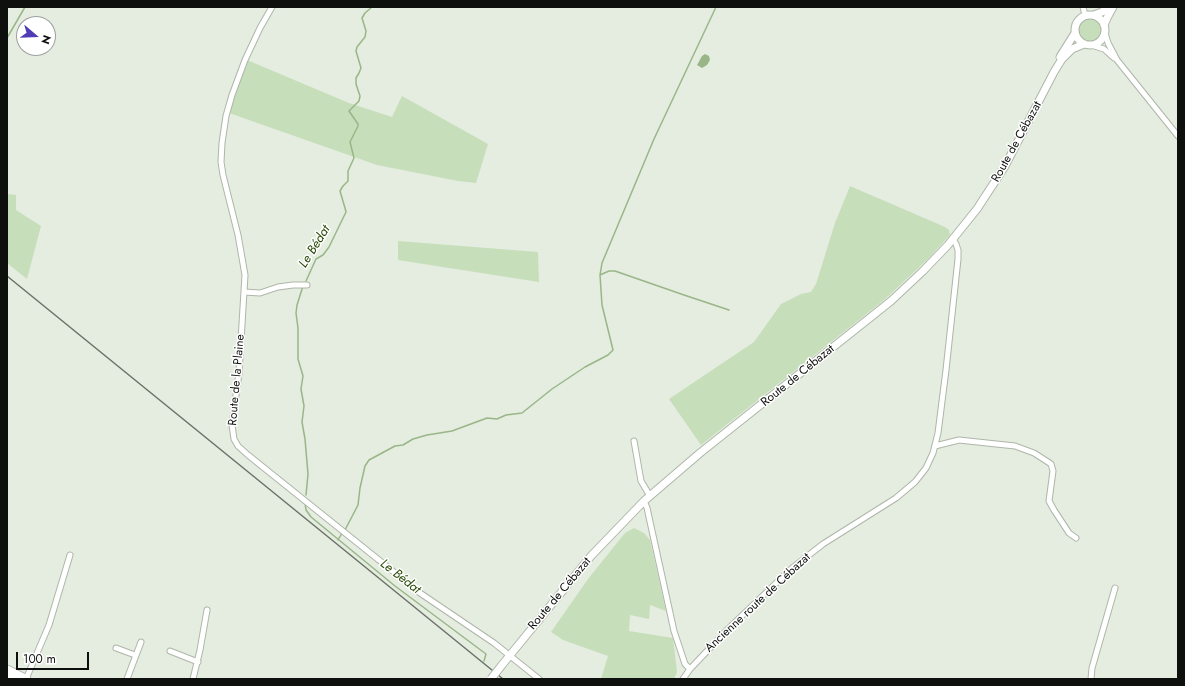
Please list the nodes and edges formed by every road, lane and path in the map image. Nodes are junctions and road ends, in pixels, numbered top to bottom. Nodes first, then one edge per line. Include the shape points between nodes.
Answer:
1 (272, 7) edge
2 (1083, 7) edge
3 (1108, 7) edge
4 (1113, 7) edge
5 (1085, 15) junction
6 (1094, 15) junction
7 (1104, 24) junction
8 (1074, 33) junction
9 (1105, 33) junction
10 (1084, 44) junction
11 (1091, 45) junction
12 (1116, 60) junction
13 (1054, 72) junction
14 (1178, 136) edge
15 (953, 239) junction
16 (307, 285) dead end
17 (244, 292) junction
18 (634, 441) dead end
19 (935, 446) junction
20 (647, 499) junction
21 (1076, 538) dead end
22 (70, 555) dead end
23 (1115, 588) dead end
24 (207, 610) dead end
25 (141, 642) dead end
26 (116, 648) dead end
27 (170, 651) dead end
28 (135, 655) junction
29 (510, 655) junction
30 (198, 662) junction
31 (7, 669) edge
32 (690, 670) junction
33 (7, 676) edge
34 (19, 679) edge
35 (27, 679) edge
36 (127, 679) edge
37 (193, 679) edge
38 (491, 679) edge
39 (539, 679) edge
40 (683, 679) edge
41 (1091, 679) edge

1 - 17 street, Route de la Plaine via 245,60 232,95 222,144 223,175 243,258
2 - 5 street
3 - 6 main road
4 - 7 main road
5 - 6 main road
5 - 8 main road via 1076,22
6 - 7 main road
7 - 9 main road
8 - 10 main road
8 - 13 main road, Route de Cébazat
9 - 11 main road via 1100,41
9 - 12 street
10 - 11 main road
10 - 13 main road, Route de Cébazat via 1072,49
11 - 12 street via 1104,49
12 - 14 street
13 - 15 main road, Route de Cébazat via 1005,166 977,209
15 - 19 street, Ancienne route de Cébazat via 958,250 958,259
15 - 20 main road, Route de Cébazat via 891,301 700,453
16 - 17 street via 282,286 260,293
17 - 29 street, Route de la Plaine via 239,373 232,425 238,446 420,593
18 - 20 street
19 - 21 street via 959,440 1015,446 1045,460 1051,464 1053,471 1049,500 1069,533
19 - 32 street, Ancienne route de Cébazat via 926,468 915,482 896,498 804,558 728,629
20 - 29 main road, Route de Cébazat via 592,556
20 - 32 street via 674,631 685,664
22 - 35 street via 49,625
23 - 41 street
24 - 30 street
25 - 28 street
26 - 28 street
27 - 30 street
28 - 36 street
29 - 38 main road, Route de Cébazat, bridge
29 - 39 street
30 - 37 street
31 - 35 main road
32 - 40 street
33 - 34 main road

